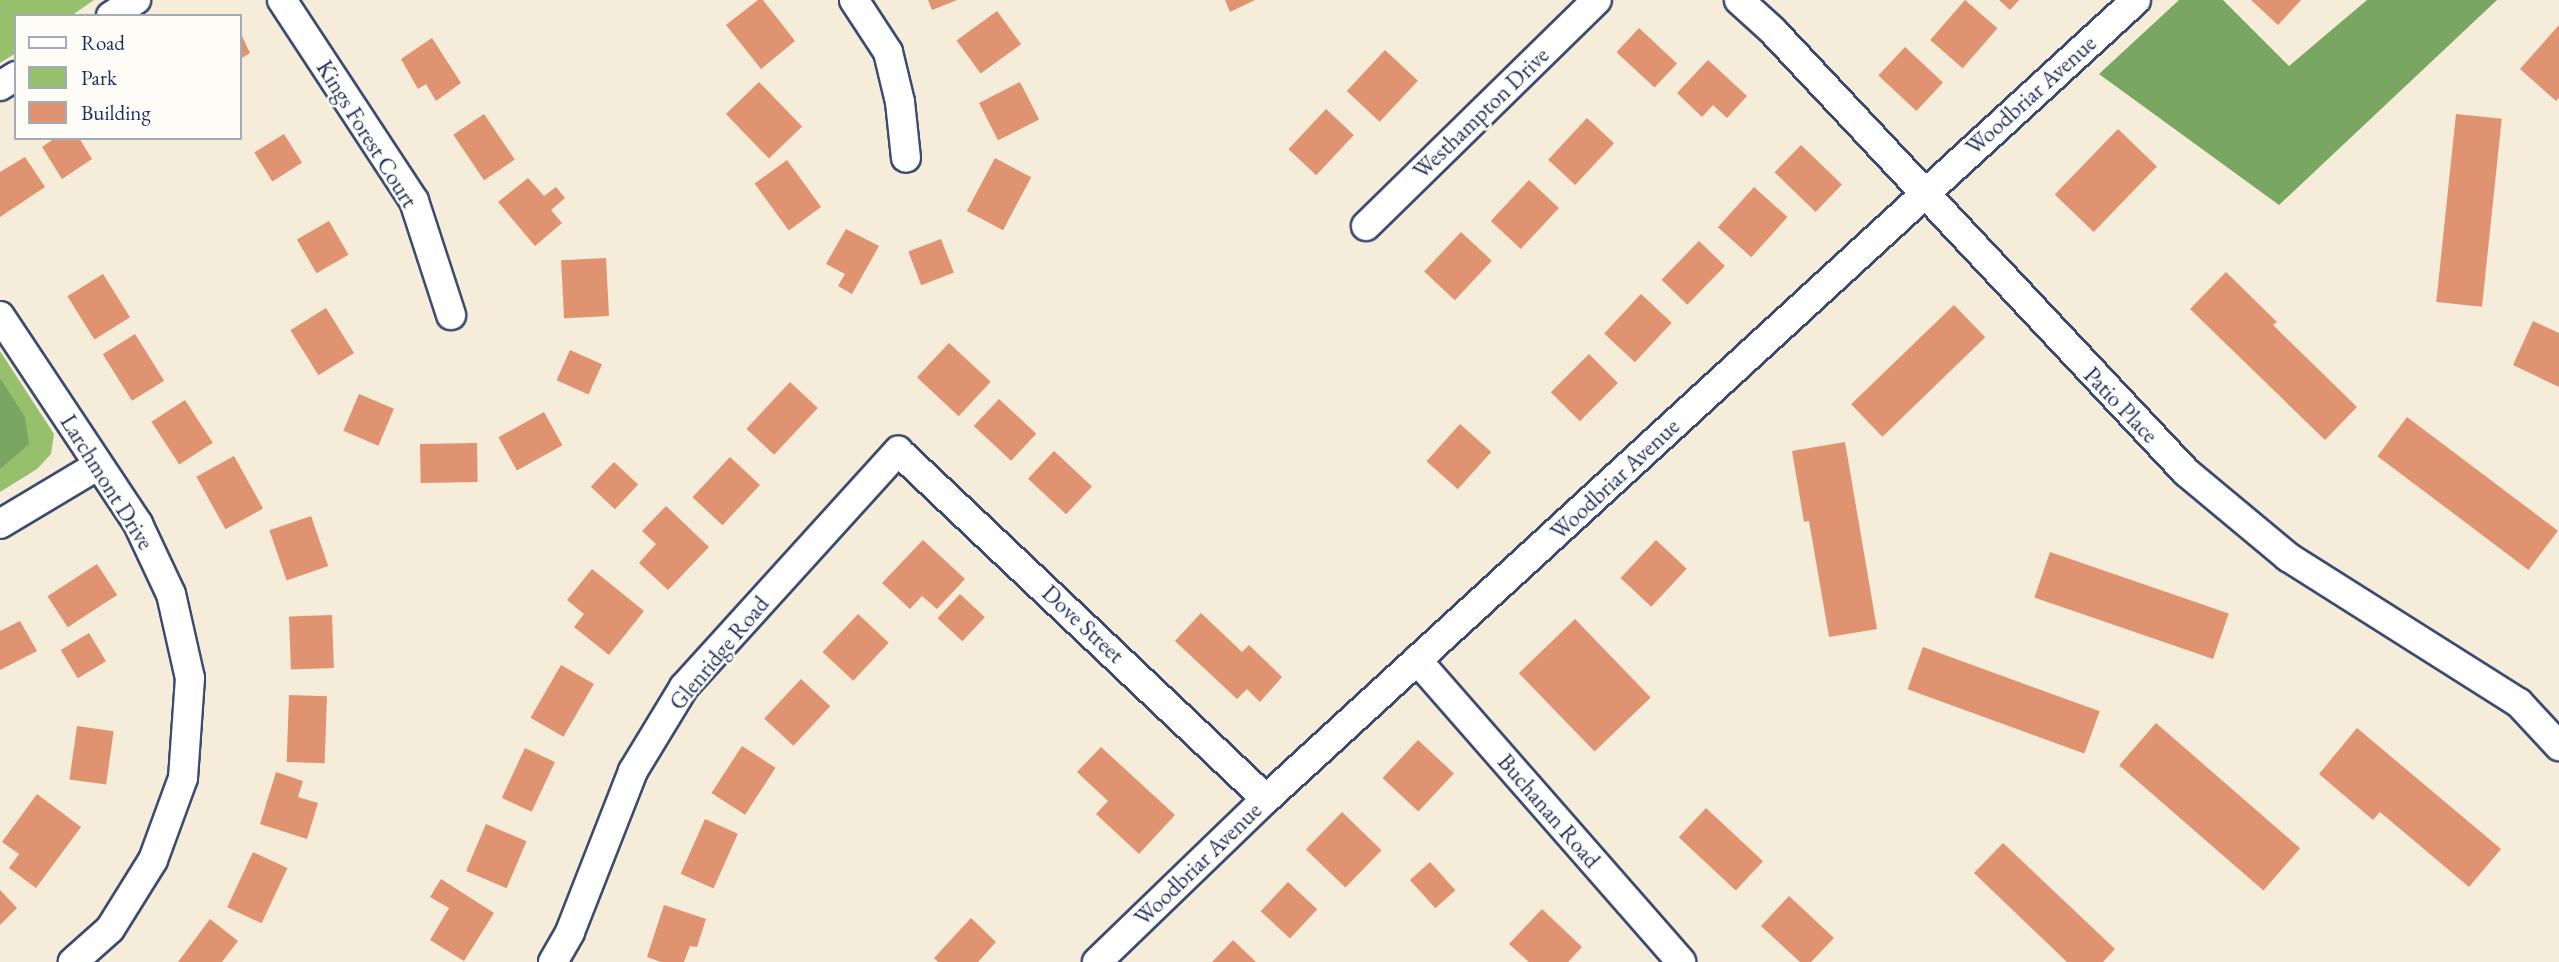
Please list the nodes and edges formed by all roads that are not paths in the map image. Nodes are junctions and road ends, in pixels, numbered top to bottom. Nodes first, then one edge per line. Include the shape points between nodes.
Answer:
1 (136, 0) edge
2 (282, 0) edge
3 (854, 0) edge
4 (1597, 0) edge
5 (1739, 0) edge
6 (2136, 0) edge
7 (114, 14) edge
8 (906, 159) dead end
9 (1923, 194) junction
10 (1366, 226) dead end
11 (451, 315) dead end
12 (0, 316) edge
13 (898, 451) joint
14 (97, 466) junction
15 (0, 524) edge
16 (1417, 660) junction
17 (2559, 746) edge
18 (1266, 799) junction
19 (73, 962) edge
20 (552, 962) edge
21 (1097, 962) edge
22 (1681, 962) edge

1 - 7 street
2 - 11 street, Kings Forest Court via 414,201
3 - 8 street via 888,52 900,102
4 - 10 street, Westhampton Drive
5 - 9 street, Patio Place
6 - 9 street, Woodbriar Avenue
9 - 16 street, Woodbriar Avenue
9 - 17 street, Patio Place via 2215,498 2288,557 2519,704
12 - 14 street, Larchmont Drive
13 - 18 street, Dove Street
13 - 20 street, Glenridge Road via 684,687 633,771 570,932
14 - 15 street
14 - 19 street, Larchmont Drive via 138,524 171,594 190,678 183,778 153,860 110,929
16 - 18 street, Woodbriar Avenue
16 - 22 street, Buchanan Road
18 - 21 street, Woodbriar Avenue

